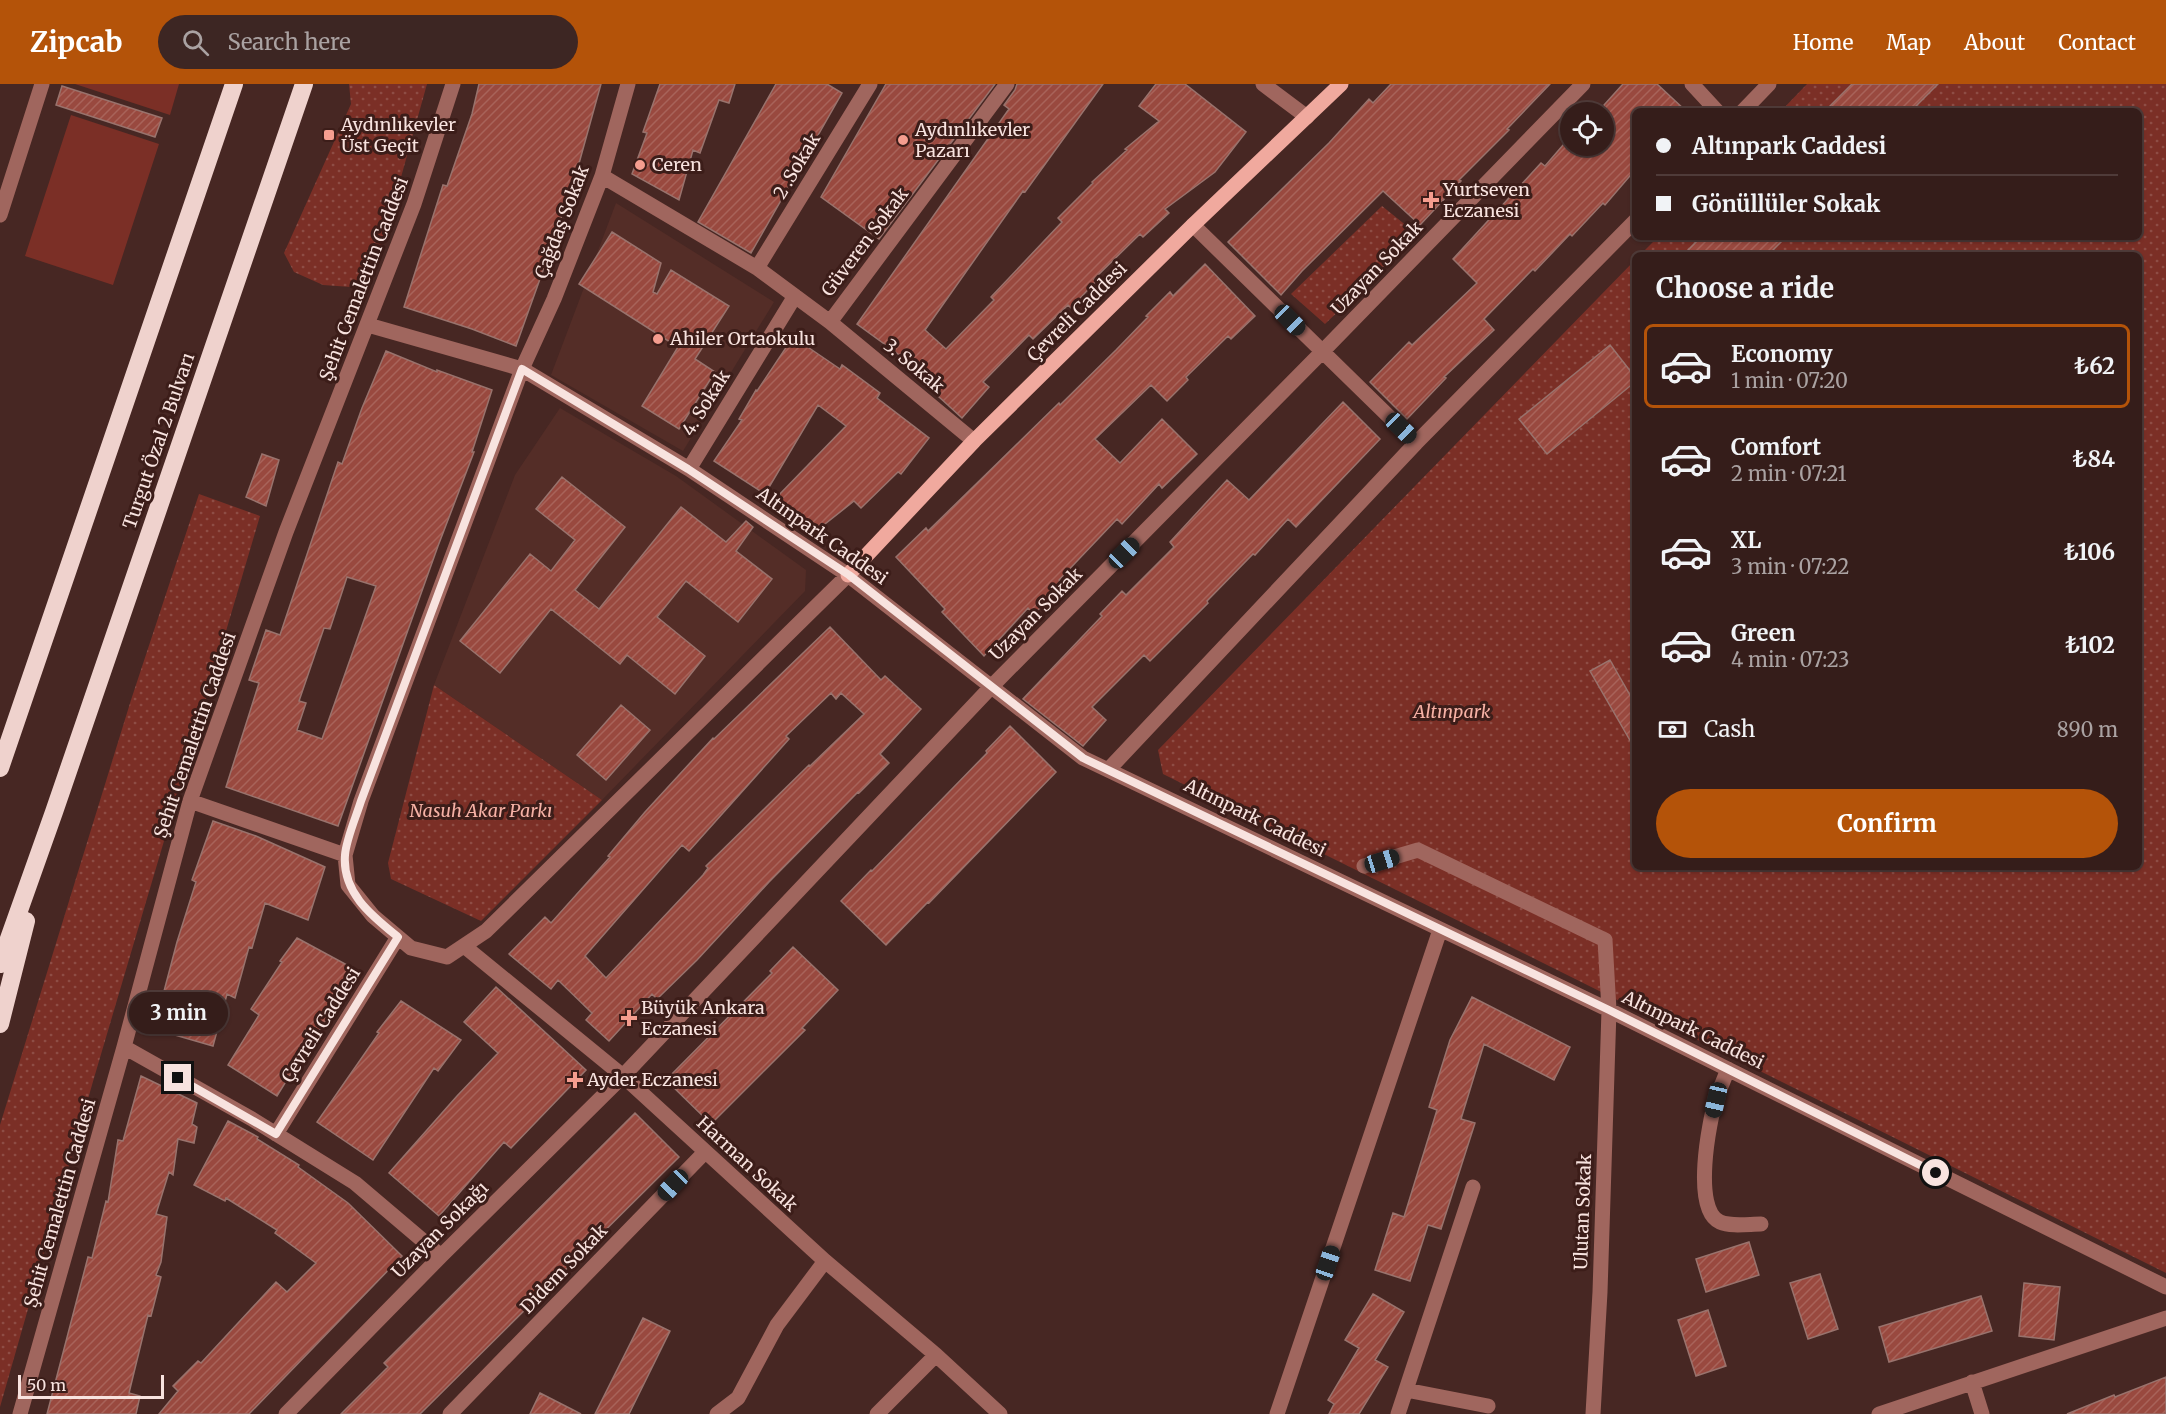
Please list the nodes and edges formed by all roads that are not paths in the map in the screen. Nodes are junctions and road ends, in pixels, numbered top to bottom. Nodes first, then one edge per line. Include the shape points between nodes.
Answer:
1 (42, 84) edge
2 (234, 84) edge
3 (304, 84) edge
4 (453, 84) edge
5 (628, 84) edge
6 (870, 84) edge
7 (1007, 84) edge
8 (1263, 84) edge
9 (1341, 84) edge
10 (1583, 84) edge
11 (1692, 84) edge
12 (1769, 84) edge
13 (1714, 108) edge
14 (1746, 108) edge
15 (1307, 117) junction
16 (602, 176) junction
17 (0, 215) edge
18 (1632, 224) edge
19 (1193, 225) junction
20 (757, 268) junction
21 (795, 296) junction
22 (830, 322) junction
23 (368, 325) junction
24 (1322, 352) junction
25 (522, 369) junction
26 (974, 441) junction
27 (1416, 443) junction
28 (688, 469) junction
29 (849, 575) junction
30 (992, 686) junction
31 (0, 768) edge
32 (1108, 770) junction
33 (190, 801) junction
34 (54, 812) junction
35 (345, 855) junction
36 (1364, 866) dead end
37 (1440, 930) junction
38 (398, 937) junction
39 (464, 946) junction
40 (0, 964) edge
41 (1609, 1010) junction
42 (0, 1024) edge
43 (124, 1047) junction
44 (1728, 1069) junction
45 (623, 1076) junction
46 (276, 1134) junction
47 (705, 1152) junction
48 (1473, 1187) dead end
49 (1761, 1224) dead end
50 (441, 1256) junction
51 (825, 1261) junction
52 (2166, 1287) edge
53 (2166, 1318) edge
54 (936, 1356) junction
55 (1972, 1382) junction
56 (1406, 1390) junction
57 (1488, 1406) dead end
58 (20, 1414) edge
59 (286, 1414) edge
60 (450, 1414) edge
61 (717, 1414) edge
62 (877, 1414) edge
63 (1000, 1414) edge
64 (1277, 1414) edge
65 (1398, 1414) edge
66 (1593, 1414) edge
67 (1880, 1414) edge
68 (1982, 1414) edge

1 - 17 street
2 - 31 highway
3 - 34 highway, Turgut Özal 2 Bulvarı
4 - 23 street, Şehit Cemalettin Caddesi via 414,204
5 - 16 street, Çağdaş Sokak
6 - 20 street, 2 .Sokak
7 - 22 street, Güveren Sokak
8 - 15 street
9 - 15 main road, Çevreli Caddesi
10 - 24 street, Uzayan Sokak
11 - 13 street
12 - 14 street
15 - 19 main road, Çevreli Caddesi
16 - 20 street, Güveren Sokak
16 - 25 street, Çağdaş Sokak
18 - 27 street
19 - 24 street
19 - 26 main road, Çevreli Caddesi
20 - 21 street, Güveren Sokak
21 - 22 street, Güveren Sokak
21 - 28 street, 4. Sokak
22 - 26 street, 3. Sokak
23 - 25 street, Altınpark Caddesi
23 - 33 street, Şehit Cemalettin Caddesi via 286,532
24 - 27 street
24 - 30 street, Uzayan Sokak
25 - 28 street, Altınpark Caddesi
25 - 35 street, Çağdaş Sokak via 361,801
26 - 29 main road, Çevreli Caddesi
27 - 32 street
28 - 29 street, Altınpark Caddesi
29 - 30 street, Altınpark Caddesi
29 - 39 street via 486,931
30 - 32 street, Altınpark Caddesi via 1083,758
30 - 45 street, Uzayan Sokak
32 - 37 street, Altınpark Caddesi
33 - 35 street
33 - 43 street, Şehit Cemalettin Caddesi
34 - 40 highway, Turgut Özal 2 Bulvarı
34 - 42 highway, Turgut Özal 2 Bulvarı
35 - 38 street via 348,885 373,916
36 - 41 street, Ulutan Sokak via 1418,850 1605,940
37 - 41 street, Altınpark Caddesi
37 - 64 street
38 - 39 street via 411,948 447,957
38 - 46 street, Çevreli Caddesi
39 - 45 street, Harman Sokak
41 - 44 street, Altınpark Caddesi
41 - 66 street, Ulutan Sokak
43 - 46 street
43 - 58 street, Şehit Cemalettin Caddesi
44 - 49 street via 1710,1124 1705,1194 1710,1213 1719,1222
44 - 52 street, Altınpark Caddesi
45 - 47 street, Harman Sokak
45 - 50 street, Uzayan Sokağı
46 - 50 street via 356,1183
47 - 51 street, Harman Sokak
47 - 60 street, Didem Sokak
48 - 56 street
50 - 59 street, Uzayan Sokağı
51 - 54 street, Harman Sokak
51 - 61 street via 777,1326 738,1398
53 - 55 street
54 - 62 street
54 - 63 street, Harman Sokak
55 - 67 street
55 - 68 street
56 - 57 street
56 - 65 street

